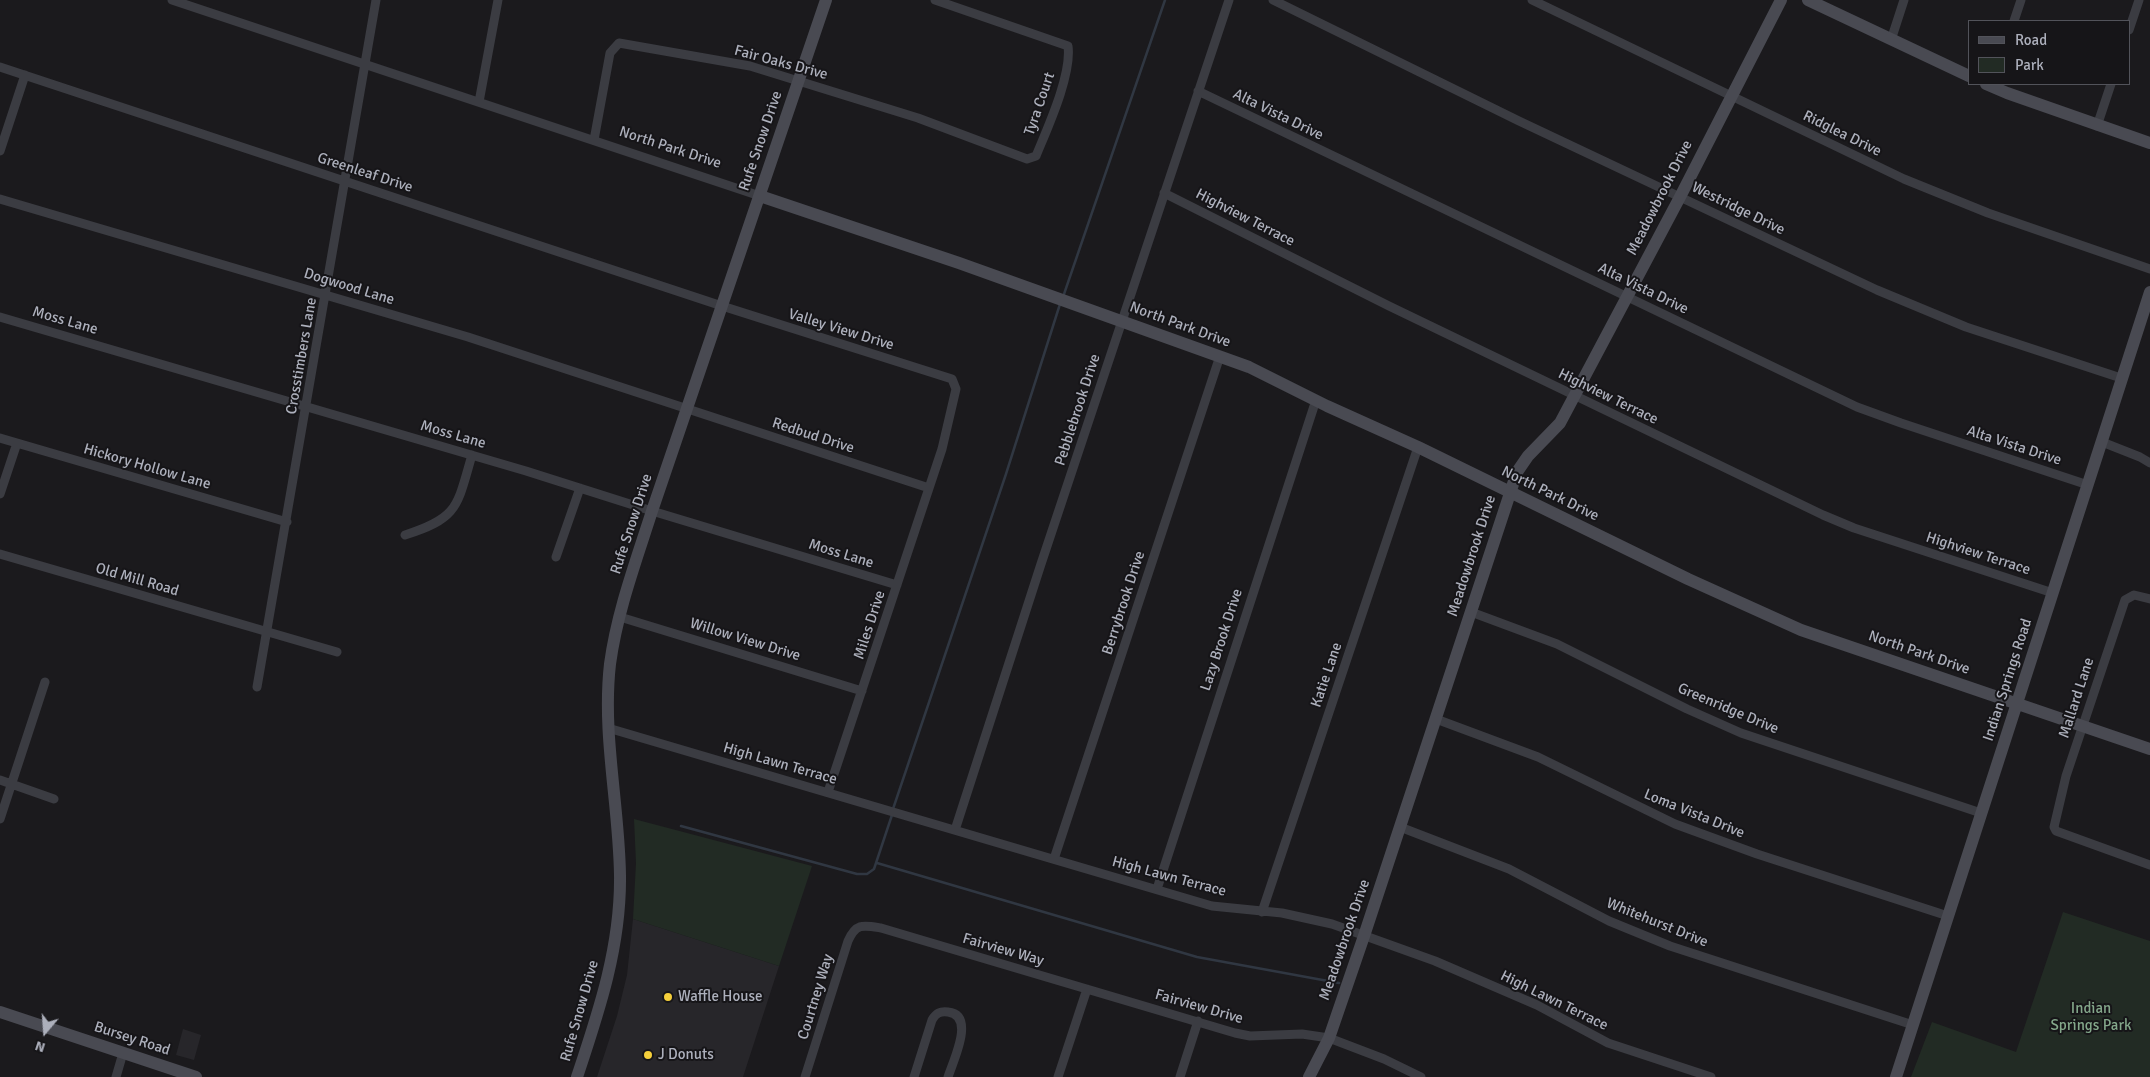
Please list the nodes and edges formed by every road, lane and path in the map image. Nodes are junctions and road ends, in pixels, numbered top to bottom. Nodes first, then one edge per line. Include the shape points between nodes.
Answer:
1 (172, 0) edge
2 (376, 0) edge
3 (498, 0) edge
4 (826, 0) edge
5 (935, 0) edge
6 (1230, 0) edge
7 (1273, 0) edge
8 (1532, 0) edge
9 (1781, 0) edge
10 (1808, 0) edge
11 (1904, 0) edge
12 (2021, 0) edge
13 (2139, 0) edge
14 (2014, 20) edge
15 (2130, 27) edge
16 (1891, 40) junction
17 (366, 64) junction
18 (0, 67) edge
19 (25, 75) junction
20 (1968, 76) edge
21 (799, 81) junction
22 (1990, 85) edge
23 (2111, 85) edge
24 (1198, 92) junction
25 (1731, 96) junction
26 (479, 102) junction
27 (2097, 126) junction
28 (594, 140) junction
29 (2150, 143) edge
30 (0, 151) edge
31 (1028, 159) joint
32 (346, 181) junction
33 (1164, 193) junction
34 (760, 196) junction
35 (1680, 197) junction
36 (0, 199) edge
37 (2150, 268) edge
38 (2150, 292) edge
39 (326, 295) junction
40 (1627, 297) junction
41 (722, 306) junction
42 (0, 317) edge
43 (1122, 321) junction
44 (1220, 356) junction
45 (2122, 378) junction
46 (952, 379) joint
47 (1574, 396) junction
48 (1316, 400) junction
49 (306, 406) junction
50 (688, 410) junction
51 (0, 438) edge
52 (2102, 442) junction
53 (17, 443) junction
54 (1418, 447) junction
55 (472, 455) junction
56 (2150, 463) edge
57 (2088, 485) junction
58 (580, 488) junction
59 (930, 488) junction
60 (1510, 492) junction
61 (0, 494) edge
62 (652, 511) junction
63 (286, 522) junction
64 (405, 535) dead end
65 (0, 554) edge
66 (556, 557) dead end
67 (898, 585) junction
68 (2053, 593) junction
69 (2150, 600) edge
70 (1471, 612) junction
71 (620, 617) junction
72 (266, 632) junction
73 (337, 652) dead end
74 (45, 682) dead end
75 (257, 687) dead end
76 (862, 691) junction
77 (2017, 703) junction
78 (1436, 719) junction
79 (2083, 726) junction
80 (608, 728) junction
81 (2150, 749) edge
82 (0, 780) edge
83 (11, 784) junction
84 (828, 792) junction
85 (54, 799) dead end
86 (1981, 813) junction
87 (0, 819) edge
88 (1400, 827) junction
89 (955, 830) junction
90 (1054, 859) junction
91 (2150, 865) edge
92 (1157, 890) junction
93 (1262, 912) junction
94 (1948, 916) junction
95 (857, 928) joint
96 (1364, 936) junction
97 (1087, 989) junction
98 (1141, 1004) joint
99 (0, 1012) edge
100 (1198, 1021) junction
101 (1912, 1025) junction
102 (1329, 1038) junction
103 (123, 1053) junction
104 (116, 1077) edge
105 (196, 1077) edge
106 (578, 1077) edge
107 (805, 1077) edge
108 (914, 1077) edge
109 (948, 1077) edge
110 (1058, 1077) edge
111 (1180, 1077) edge
112 (1309, 1077) edge
113 (1421, 1077) edge
114 (1711, 1077) edge
115 (1896, 1077) edge

1 - 17 street, North Park Drive
2 - 17 street, Crosstimbers Lane
3 - 26 street
4 - 21 street, Rufe Snow Drive
5 - 31 street, Tyra Court via 1068,46 1066,72 1052,117 1036,156
6 - 24 street, Pebblebrook Drive
7 - 35 street, Westridge Drive
8 - 25 street, Ridglea Drive
9 - 25 street, Meadowbrook Drive
10 - 16 street
11 - 16 street
12 - 14 street
13 - 15 street
16 - 20 street
17 - 26 street, North Park Drive
17 - 32 street, Crosstimbers Lane
18 - 19 street, Greenleaf Drive
19 - 30 street
19 - 32 street, Greenleaf Drive
21 - 28 street, Fair Oaks Drive via 750,66 620,43 610,53
21 - 31 street, Fair Oaks Drive via 918,118
21 - 34 street, Rufe Snow Drive
22 - 27 street
23 - 27 street
24 - 33 street, Pebblebrook Drive
24 - 40 street, Alta Vista Drive
25 - 35 street, Meadowbrook Drive
25 - 37 street, Ridglea Drive via 1948,197 2030,229
26 - 28 street, North Park Drive
27 - 29 street
28 - 34 street, North Park Drive
32 - 39 street, Crosstimbers Lane
32 - 41 street, Greenleaf Drive
33 - 43 street, Pebblebrook Drive
33 - 47 street, Highview Terrace
34 - 41 street, Rufe Snow Drive
34 - 43 street, North Park Drive
35 - 40 street, Meadowbrook Drive
35 - 45 street, Westridge Drive via 1877,290 1948,319
36 - 39 street, Dogwood Lane
38 - 45 street, Indian Springs Road
39 - 49 street, Crosstimbers Lane
39 - 50 street, Dogwood Lane
40 - 47 street, Meadowbrook Drive
40 - 57 street, Alta Vista Drive via 1857,407
41 - 46 street, Valley View Drive
41 - 50 street, Rufe Snow Drive
42 - 49 street, Moss Lane
43 - 44 street, North Park Drive
43 - 89 street, Pebblebrook Drive
44 - 48 street, North Park Drive
44 - 90 street, Berrybrook Drive
45 - 52 street, Indian Springs Road
46 - 59 street, Miles Drive via 955,399
47 - 60 street, Meadowbrook Drive via 1560,422 1517,472
47 - 68 street, Highview Terrace via 1854,528
48 - 54 street, North Park Drive
48 - 92 street, Lazy Brook Drive
49 - 55 street, Moss Lane
49 - 63 street, Crosstimbers Lane
50 - 59 street, Redbud Drive
50 - 62 street, Rufe Snow Drive
51 - 53 street, Hickory Hollow Lane
52 - 56 street
52 - 57 street, Indian Springs Road
53 - 61 street
53 - 63 street, Hickory Hollow Lane
54 - 60 street, North Park Drive
54 - 93 street, Katie Lane
55 - 58 street, Moss Lane
55 - 64 street via 454,508 437,524
57 - 68 street, Indian Springs Road
58 - 62 street, Moss Lane
58 - 66 street
59 - 67 street, Miles Drive
60 - 70 street, Meadowbrook Drive
60 - 77 street, North Park Drive via 1801,630
62 - 67 street, Moss Lane
62 - 71 street, Rufe Snow Drive
63 - 72 street, Crosstimbers Lane
65 - 72 street, Old Mill Road
67 - 76 street, Miles Drive
68 - 77 street, Indian Springs Road
69 - 79 street, Mallard Lane via 2134,595 2125,600
70 - 78 street, Meadowbrook Drive
70 - 86 street, Greenridge Drive via 1557,644 1741,733
71 - 76 street, Willow View Drive
71 - 80 street, Rufe Snow Drive via 610,664
72 - 73 street, Old Mill Road
72 - 75 street, Crosstimbers Lane
74 - 83 street
76 - 84 street, Miles Drive
77 - 79 street, North Park Drive
77 - 86 street, Indian Springs Road
78 - 88 street, Meadowbrook Drive
78 - 94 street, Loma Vista Drive via 1538,757 1675,824
79 - 81 street, North Park Drive
79 - 91 street, Mallard Lane via 2054,817 2054,827 2056,831
80 - 84 street, High Lawn Terrace
80 - 106 street, Rufe Snow Drive via 618,824 620,904 608,980
82 - 83 street
83 - 85 street
83 - 87 street
84 - 89 street, High Lawn Terrace
86 - 94 street, Indian Springs Road
88 - 96 street, Meadowbrook Drive
88 - 101 street, Whitehurst Drive via 1509,869 1609,921 1670,946
89 - 90 street, High Lawn Terrace
90 - 92 street, High Lawn Terrace
92 - 93 street, High Lawn Terrace via 1212,906
93 - 96 street, High Lawn Terrace via 1332,924
94 - 101 street, Indian Springs Road
95 - 97 street, Fairview Way via 881,928
95 - 107 street, Courtney Way via 848,941
96 - 102 street, Meadowbrook Drive
96 - 114 street, High Lawn Terrace via 1435,961 1537,1005 1608,1042
97 - 98 street, Fairview Way
97 - 110 street
98 - 100 street, Fairview Drive
99 - 103 street, Bursey Road
100 - 102 street, Fairview Drive via 1250,1036 1302,1034
100 - 111 street
101 - 115 street, Indian Springs Road
102 - 112 street, Meadowbrook Drive
102 - 113 street, Fairview Drive
103 - 104 street
103 - 105 street, Bursey Road
108 - 109 street via 932,1020 941,1011 956,1014 963,1028

